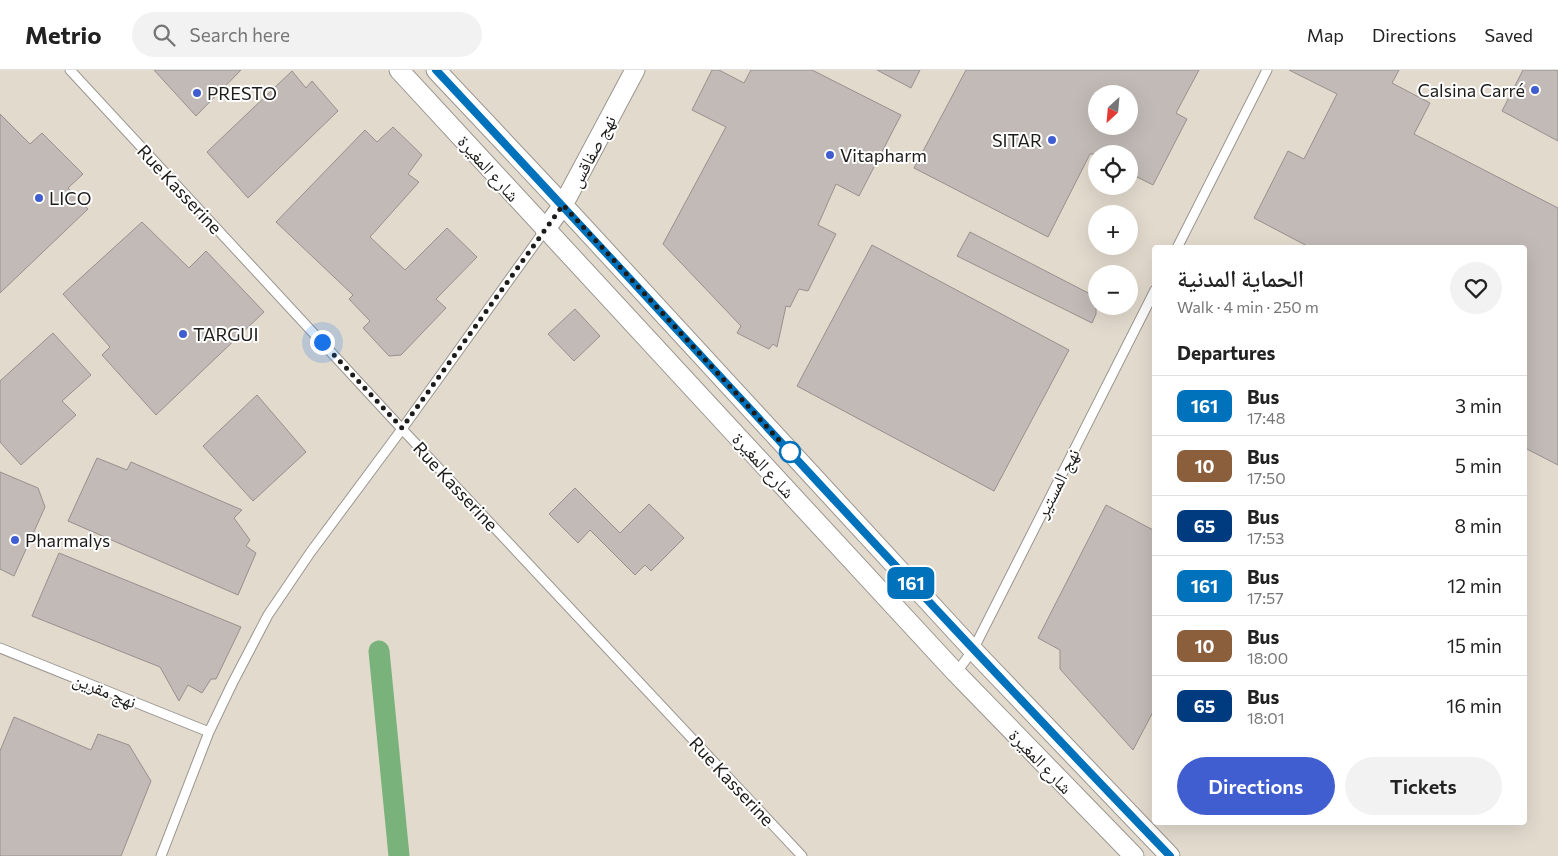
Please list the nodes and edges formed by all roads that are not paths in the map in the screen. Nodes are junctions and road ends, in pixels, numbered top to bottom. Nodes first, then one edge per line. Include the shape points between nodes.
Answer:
1 (70, 70) edge
2 (399, 70) edge
3 (436, 70) edge
4 (635, 70) edge
5 (1267, 70) edge
6 (563, 205) junction
7 (545, 230) junction
8 (1179, 245) edge
9 (1152, 296) edge
10 (402, 428) junction
11 (0, 648) edge
12 (973, 650) junction
13 (956, 673) junction
14 (209, 732) junction
15 (161, 856) edge
16 (802, 856) edge
17 (1134, 856) edge
18 (1170, 856) edge

1 - 10 lane, Rue Kasserine
2 - 7 street, شارع المغيرة
3 - 6 street, شارع المغيرة
4 - 6 street, نهج صفاقس
5 - 8 lane
6 - 7 street, نهج صفاقس
6 - 12 street, شارع المغيرة
7 - 10 lane
7 - 13 street, شارع المغيرة
9 - 12 lane, نهج المستير
10 - 14 lane via 268,615
10 - 16 lane, Rue Kasserine
11 - 14 lane, نهج مقرين
12 - 13 lane, نهج المستير
12 - 18 street, شارع المغيرة
13 - 17 street, شارع المغيرة
14 - 15 lane

